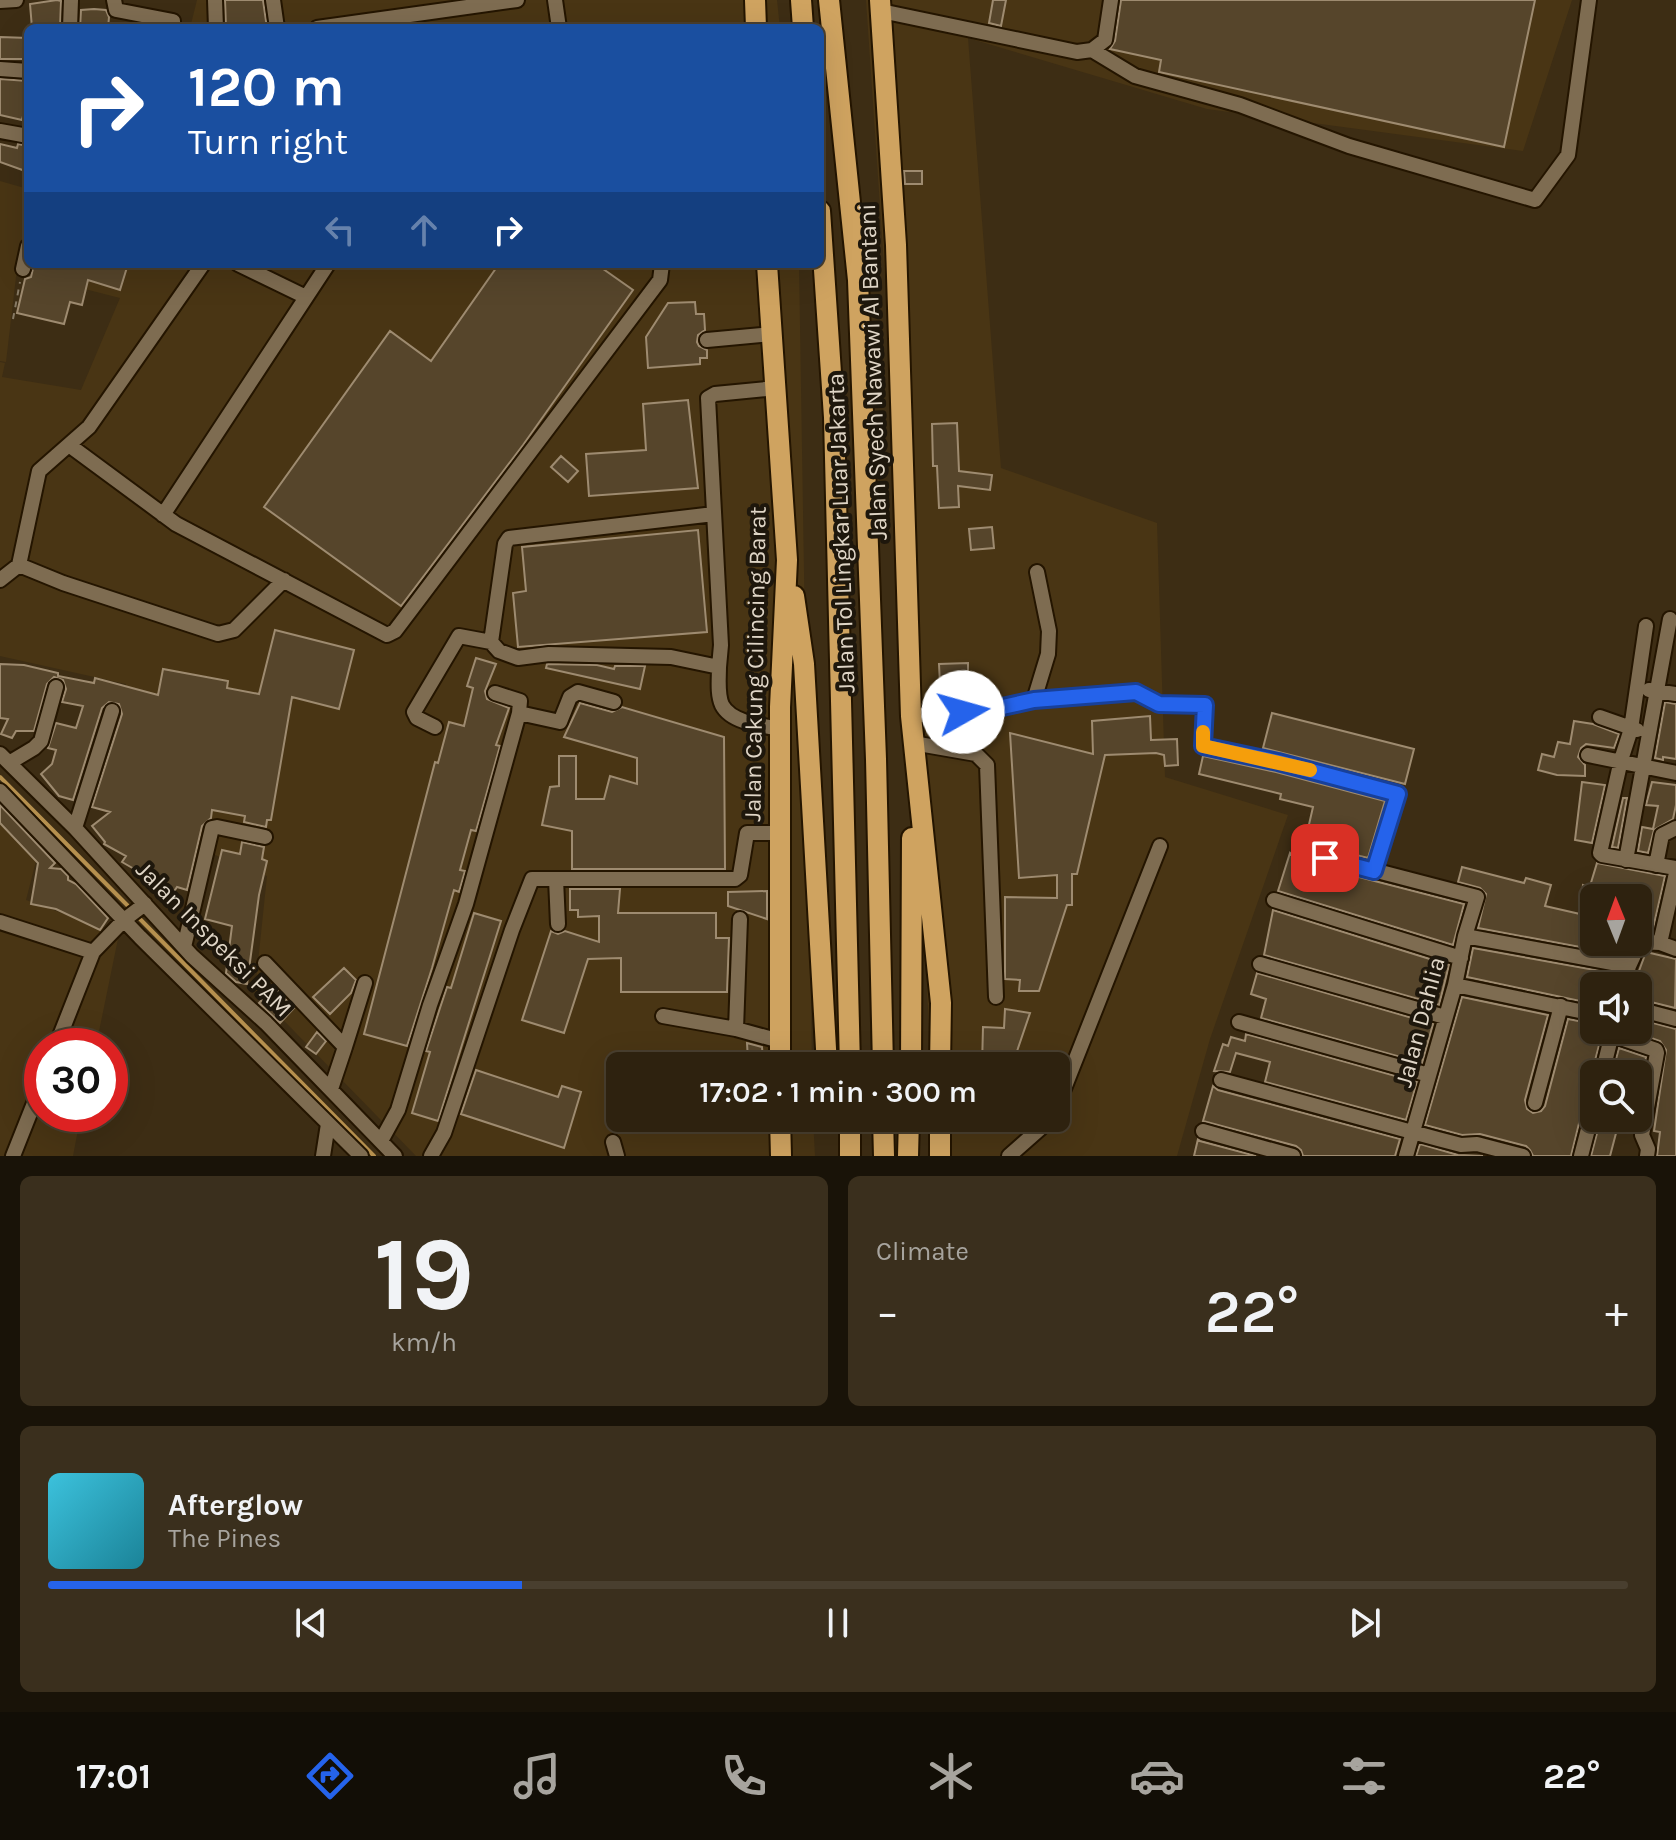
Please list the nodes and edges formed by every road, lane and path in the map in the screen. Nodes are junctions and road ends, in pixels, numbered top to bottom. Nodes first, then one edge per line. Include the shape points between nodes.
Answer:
1 (16, 0) edge
2 (71, 0) edge
3 (114, 0) edge
4 (215, 0) edge
5 (273, 0) edge
6 (517, 0) edge
7 (555, 0) edge
8 (755, 0) edge
9 (801, 0) edge
10 (829, 0) edge
11 (1111, 0) edge
12 (1589, 0) edge
13 (0, 1) edge
14 (881, 5) edge
15 (173, 21) dead end
16 (70, 24) edge
17 (216, 24) edge
18 (276, 24) edge
19 (346, 24) edge
20 (558, 24) edge
21 (756, 24) edge
22 (803, 24) edge
23 (1092, 50) junction
24 (0, 69) edge
25 (24, 71) edge
26 (0, 131) edge
27 (24, 135) edge
28 (24, 264) edge
29 (200, 268) edge
30 (246, 268) edge
31 (325, 268) edge
32 (662, 268) edge
33 (767, 268) edge
34 (824, 268) edge
35 (23, 269) joint
36 (306, 297) junction
37 (13, 319) dead end
38 (772, 334) junction
39 (707, 340) dead end
40 (776, 388) junction
41 (69, 445) junction
42 (714, 514) junction
43 (163, 515) junction
44 (787, 560) junction
45 (19, 565) junction
46 (1037, 572) dead end
47 (0, 580) edge
48 (284, 580) junction
49 (1670, 619) dead end
50 (1646, 626) dead end
51 (491, 642) junction
52 (719, 667) junction
53 (56, 687) dead end
54 (1637, 689) junction
55 (1656, 691) junction
56 (495, 693) dead end
57 (1676, 694) edge
58 (1034, 700) junction
59 (614, 702) dead end
60 (112, 711) dead end
61 (519, 713) junction
62 (911, 716) junction
63 (1600, 717) dead end
64 (435, 727) dead end
65 (781, 729) junction
66 (1631, 729) junction
67 (1651, 733) junction
68 (913, 743) junction
69 (1588, 755) dead end
70 (4, 759) edge
71 (1621, 760) junction
72 (1644, 766) junction
73 (1676, 773) edge
74 (0, 791) edge
75 (75, 828) junction
76 (1676, 828) edge
77 (779, 833) junction
78 (265, 837) dead end
79 (1160, 846) dead end
80 (1300, 851) dead end
81 (1626, 860) junction
82 (1656, 865) junction
83 (1374, 871) junction
84 (1676, 871) edge
85 (556, 879) junction
86 (1274, 900) dead end
87 (144, 905) junction
88 (126, 919) junction
89 (740, 919) dead end
90 (0, 922) edge
91 (558, 924) dead end
92 (1465, 936) junction
93 (1660, 943) junction
94 (184, 947) junction
95 (1676, 949) edge
96 (93, 952) junction
97 (1461, 958) junction
98 (265, 963) dead end
99 (1260, 964) dead end
100 (1629, 966) junction
101 (1628, 972) edge
102 (365, 983) dead end
103 (1455, 985) junction
104 (996, 997) dead end
105 (1561, 1006) junction
106 (1580, 1011) edge
107 (1652, 1013) edge
108 (663, 1016) dead end
109 (1445, 1017) junction
110 (1676, 1019) edge
111 (1239, 1022) dead end
112 (63, 1028) edge
113 (736, 1029) junction
114 (780, 1041) junction
115 (1641, 1044) edge
116 (345, 1047) junction
117 (780, 1052) edge
118 (826, 1052) edge
119 (850, 1052) edge
120 (883, 1052) edge
121 (911, 1052) edge
122 (940, 1052) edge
123 (1070, 1074) edge
124 (1429, 1075) junction
125 (1221, 1080) dead end
126 (331, 1089) junction
127 (1535, 1103) dead end
128 (328, 1124) junction
129 (24, 1128) edge
130 (1203, 1131) dead end
131 (780, 1132) edge
132 (850, 1132) edge
133 (883, 1132) edge
134 (909, 1132) edge
135 (940, 1132) edge
136 (1036, 1132) edge
137 (1414, 1132) junction
138 (1587, 1132) edge
139 (381, 1141) junction
140 (13, 1156) edge
141 (323, 1156) edge
142 (361, 1156) edge
143 (395, 1156) edge
144 (431, 1156) edge
145 (781, 1156) edge
146 (850, 1156) edge
147 (884, 1156) edge
148 (908, 1156) edge
149 (940, 1156) edge
150 (1009, 1156) edge
151 (1293, 1156) edge
152 (1406, 1156) edge
153 (1523, 1156) edge
154 (1581, 1156) edge
155 (1647, 1156) edge

1 - 13 street
2 - 16 street
3 - 15 street via 116,10
4 - 17 street
5 - 18 street
6 - 19 street
7 - 20 street
8 - 21 highway
9 - 22 highway
10 - 120 highway, Jalan Tol Lingkar Luar Jakarta via 858,280
11 - 23 street via 1105,40
12 - 23 street via 1568,155 1535,200 1135,76
14 - 23 street via 1077,52
14 - 62 highway, Jalan Syech Nawawi Al Bantani via 896,245
24 - 25 street
26 - 27 street
28 - 35 street
29 - 41 street via 89,427
30 - 36 street
31 - 36 street
32 - 48 street via 660,280 395,631 378,632
33 - 38 highway, Jalan Cakung Cilincing Barat
34 - 119 highway, Jalan Tol Lingkar Luar Jakarta via 834,417
35 - 37 path
36 - 43 street
38 - 39 street
38 - 40 highway, Jalan Cakung Cilincing Barat
40 - 42 street via 708,398
40 - 44 highway, Jalan Cakung Cilincing Barat
41 - 43 street
41 - 45 street via 39,471
42 - 51 street via 509,538
42 - 52 street
43 - 48 street
44 - 65 highway, Jalan Cakung Cilincing Barat
44 - 118 highway via 804,664
45 - 47 street
45 - 48 street via 218,634 234,630
46 - 58 street via 1049,631
49 - 55 street
50 - 54 street
51 - 52 street via 518,658 671,657
51 - 64 street via 457,638 414,712
52 - 65 street via 723,708 754,724
53 - 70 street via 41,741
54 - 55 street
54 - 66 street
55 - 57 street
55 - 67 street
56 - 61 street via 520,701
58 - 62 street via 989,710
58 - 83 street via 1136,692 1159,704 1205,705 1203,746 1398,794
59 - 61 street via 578,692 570,697 560,722
60 - 75 street
61 - 139 street via 466,904 398,1110
62 - 68 highway, Jalan Syech Nawawi Al Bantani
63 - 66 street
65 - 77 highway, Jalan Cakung Cilincing Barat
66 - 67 street
66 - 71 street
67 - 72 street
68 - 104 street via 976,754 987,765
68 - 121 highway
68 - 122 highway via 941,1003
69 - 71 street
70 - 75 street, Jalan Inspeksi PAM
71 - 72 street
71 - 81 street via 1600,850
72 - 73 street
72 - 81 street
74 - 88 street
75 - 87 street, Jalan Inspeksi PAM
76 - 82 street via 1662,835
77 - 85 street via 747,833 735,879
77 - 114 highway, Jalan Cakung Cilincing Barat
78 - 94 street via 212,828
79 - 123 street
80 - 83 street
81 - 82 street
82 - 84 street
83 - 92 street, Jalan Dahlia via 1477,899
84 - 93 street
85 - 91 street
85 - 144 street via 531,881 444,1133
86 - 97 street
87 - 88 street
87 - 94 street, Jalan Inspeksi PAM
88 - 96 street
88 - 128 street
89 - 113 street
90 - 96 street
92 - 97 street, Jalan Dahlia
92 - 100 street
93 - 95 street
93 - 100 street via 1640,942
94 - 126 street, Jalan Inspeksi PAM
96 - 112 street
97 - 103 street, Jalan Dahlia
98 - 116 street
99 - 109 street
100 - 101 street
102 - 116 street
103 - 105 street
103 - 109 street, Jalan Dahlia
105 - 106 street
105 - 127 street
107 - 110 street
108 - 113 street
109 - 124 street, Jalan Dahlia
111 - 124 street
113 - 114 street
114 - 117 highway, Jalan Cakung Cilincing Barat
115 - 155 street via 1657,1053 1642,1135
116 - 126 street
124 - 137 street, Jalan Dahlia
125 - 137 street
126 - 139 street, Jalan Inspeksi PAM
128 - 141 street
128 - 142 street
129 - 140 street
130 - 151 street
131 - 145 highway
132 - 146 highway
133 - 147 highway
134 - 148 highway
135 - 149 highway
136 - 150 street
137 - 152 street, Jalan Dahlia
137 - 153 street
138 - 154 street
139 - 143 street, Jalan Inspeksi PAM

